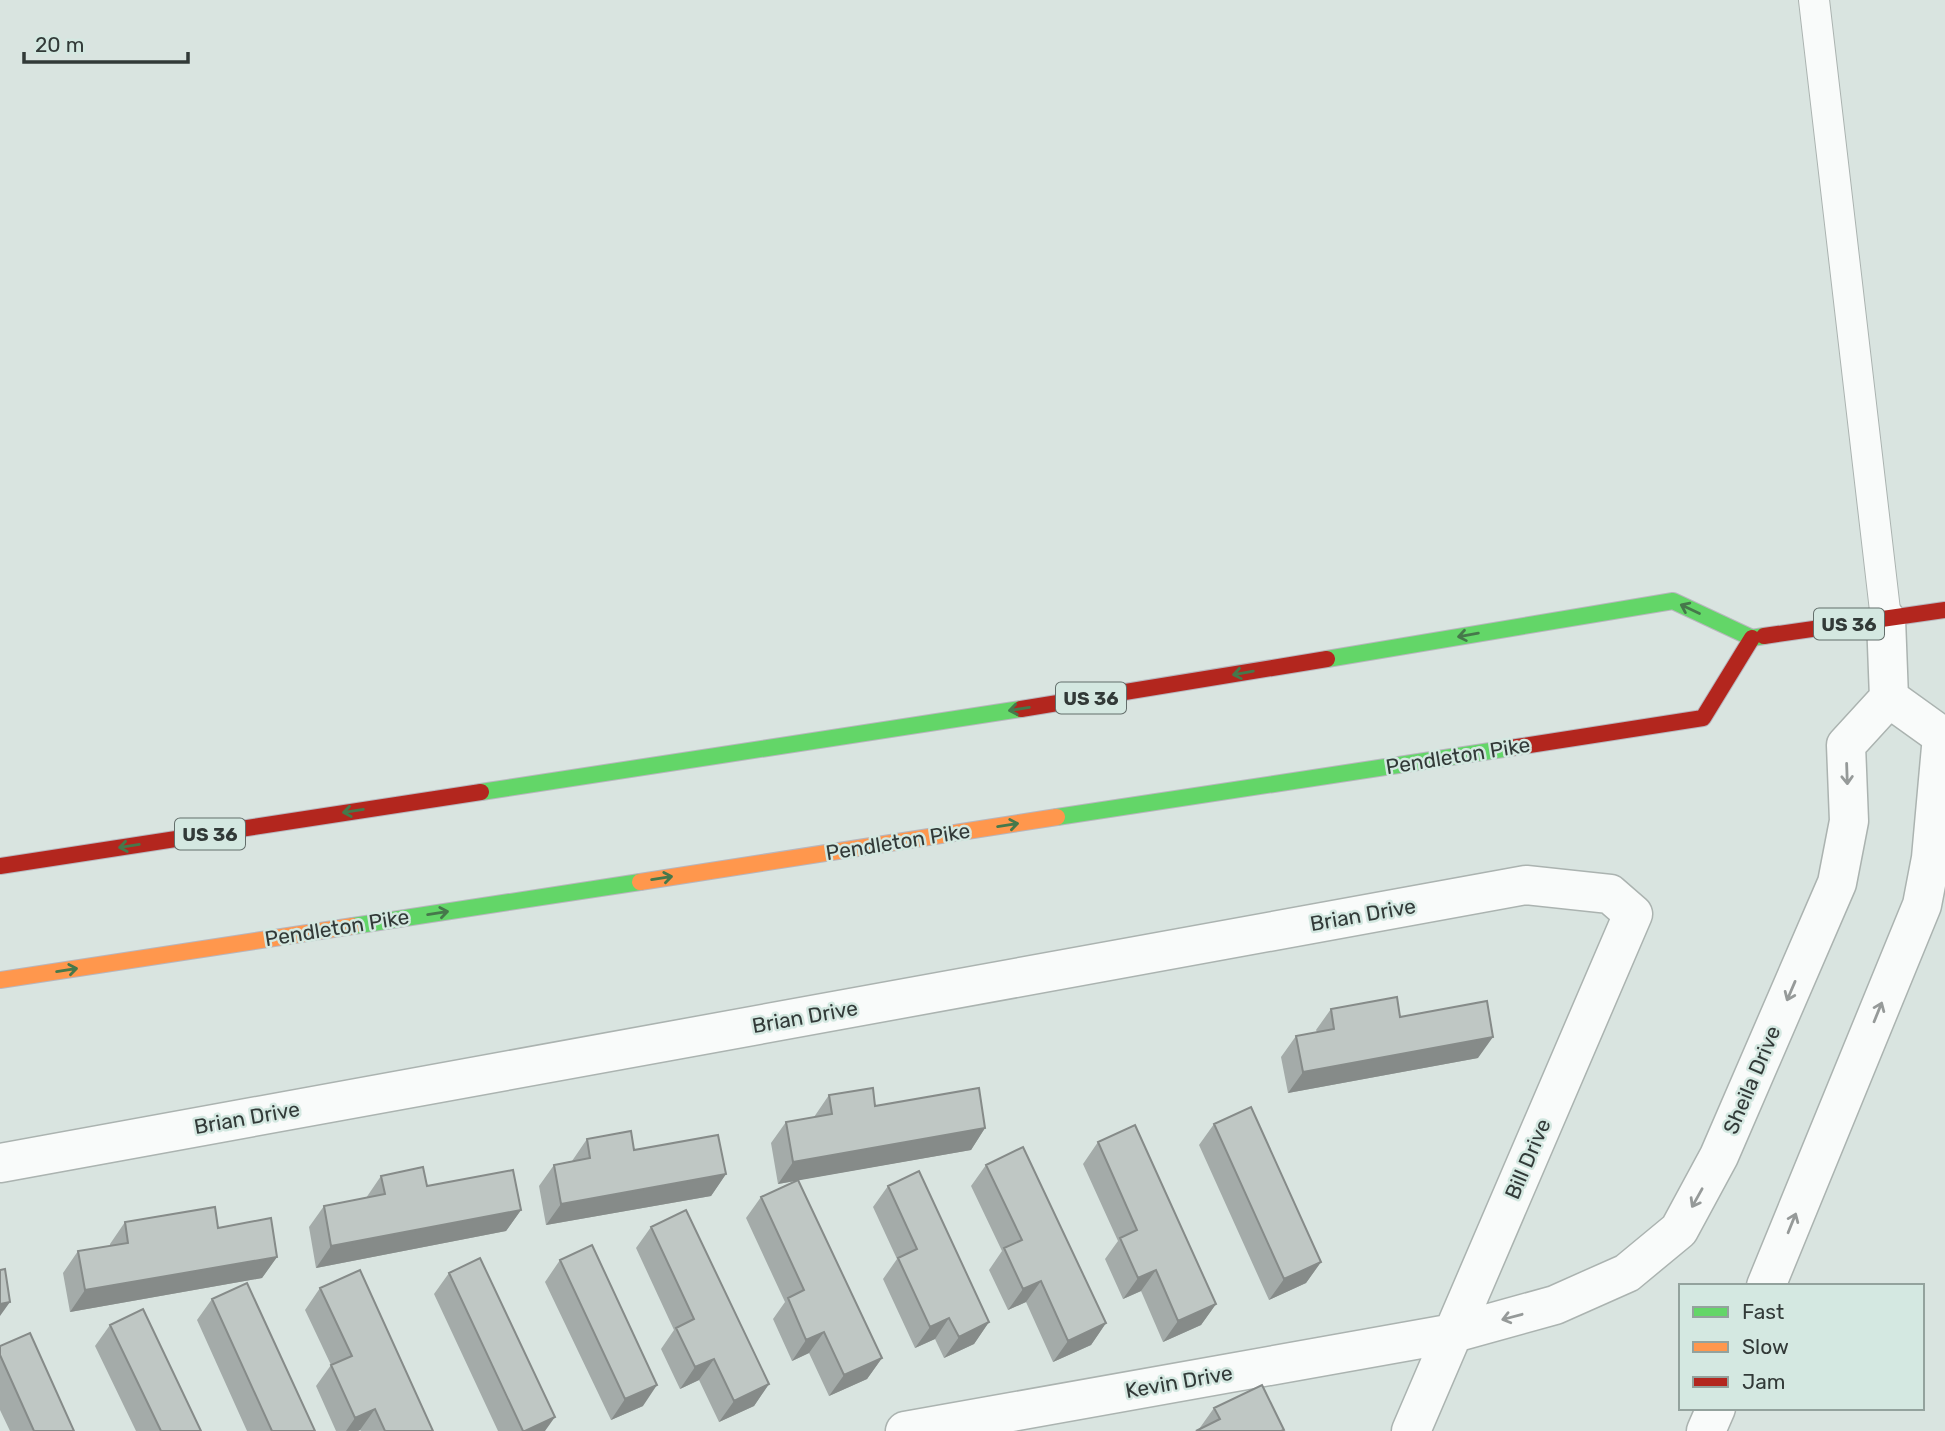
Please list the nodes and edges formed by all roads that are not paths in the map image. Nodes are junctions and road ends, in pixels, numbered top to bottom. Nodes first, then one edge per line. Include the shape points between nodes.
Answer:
1 (1814, 0) edge
2 (1945, 610) edge
3 (1886, 619) junction
4 (1752, 638) junction
5 (1889, 698) junction
6 (0, 866) edge
7 (1610, 894) joint
8 (0, 980) edge
9 (0, 1164) edge
10 (1767, 1284) edge
11 (1454, 1333) junction
12 (1715, 1410) edge
13 (905, 1431) edge
14 (1411, 1431) edge
15 (1706, 1431) edge

1 - 3 lane
2 - 3 main road, US 36
3 - 4 main road, US 36
3 - 5 street
4 -> 6 main road, US 36 via 1673,601 1129,692
8 -> 4 main road, Pendleton Pike via 1703,718
10 -> 5 street via 1922,905 1942,736
5 -> 11 street, Sheila Drive via 1846,745 1849,821 1837,883 1719,1156 1679,1230 1627,1273 1555,1305
7 - 9 street, Brian Drive via 1526,885
7 - 11 street, Bill Drive via 1633,914
11 - 13 street, Kevin Drive
11 - 14 street, Bill Drive
12 - 15 street

